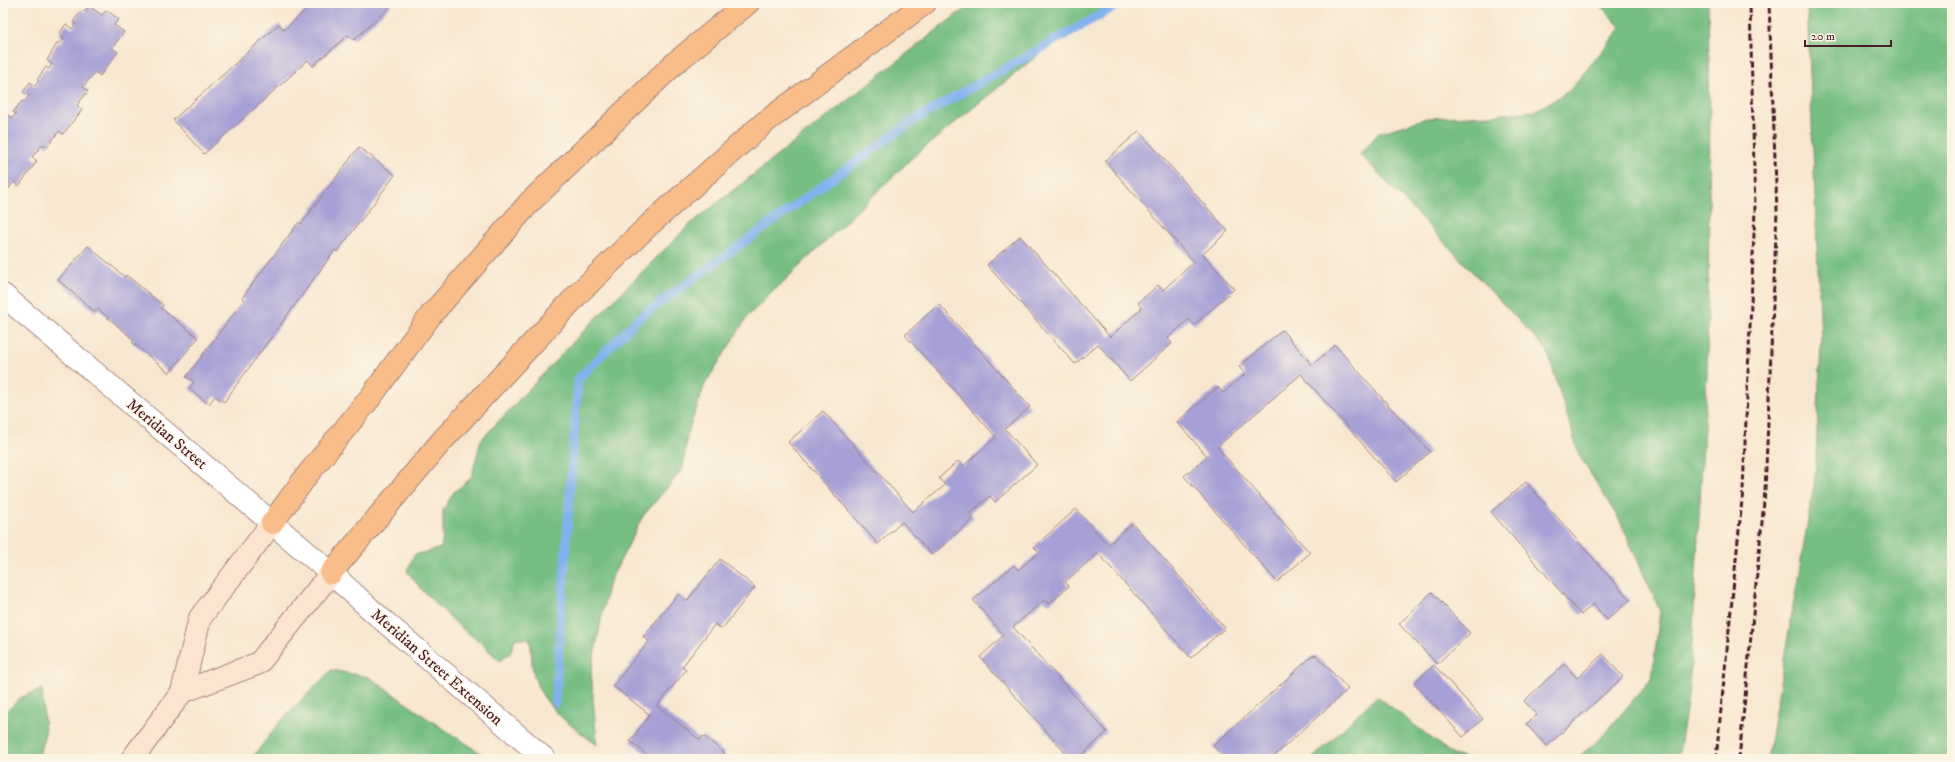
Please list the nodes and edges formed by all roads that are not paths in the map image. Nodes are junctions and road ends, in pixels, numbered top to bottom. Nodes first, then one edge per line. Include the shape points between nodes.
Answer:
1 (748, 3) edge
2 (925, 3) edge
3 (3, 295) edge
4 (272, 523) junction
5 (330, 573) junction
6 (182, 692) junction
7 (132, 759) edge
8 (545, 759) edge

1 - 4 highway via 675,63 530,202 431,315
2 - 5 highway via 764,123 617,256 579,293 440,443
3 - 4 street, Meridian Street
4 - 5 street, Meridian Street
4 - 6 main road via 200,618
5 - 6 main road via 259,663
5 - 8 street, Meridian Street Extension
6 - 7 main road

